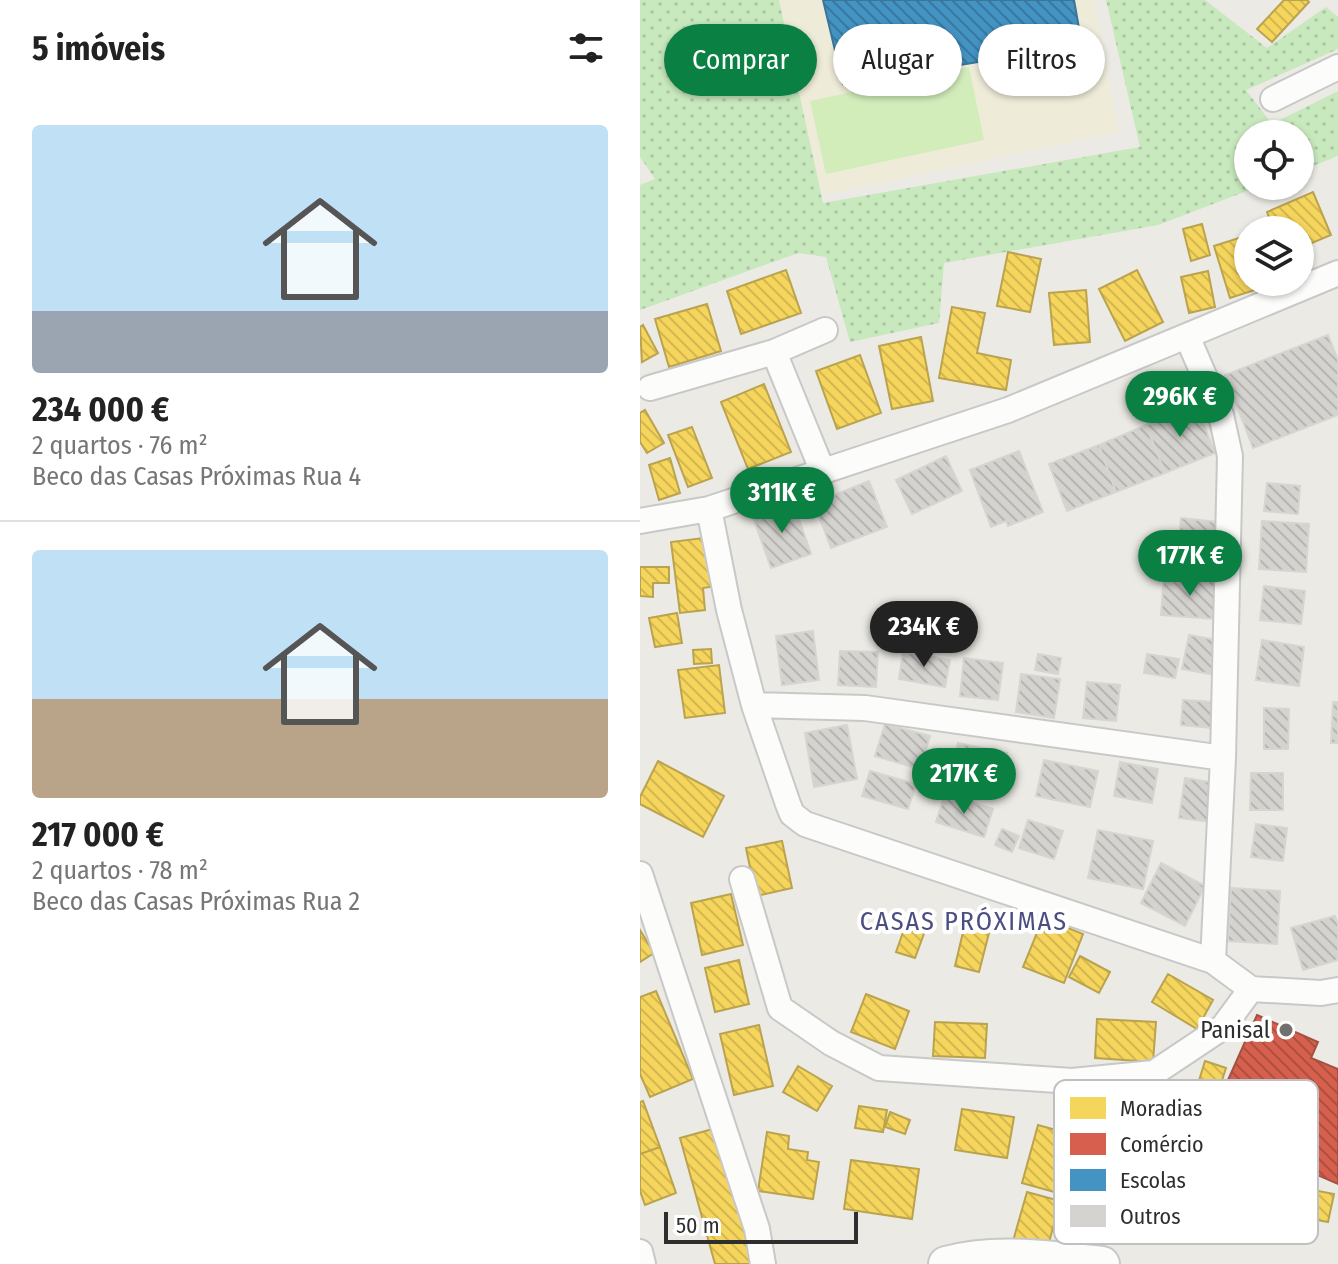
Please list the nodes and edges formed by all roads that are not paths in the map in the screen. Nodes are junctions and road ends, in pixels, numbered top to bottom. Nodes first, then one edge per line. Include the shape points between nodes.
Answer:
1 (1338, 67) edge
2 (1273, 99) dead end
3 (1336, 280) edge
4 (825, 330) dead end
5 (1187, 336) junction
6 (774, 352) junction
7 (650, 388) dead end
8 (823, 472) junction
9 (709, 509) junction
10 (640, 521) edge
11 (754, 705) junction
12 (1223, 758) junction
13 (640, 874) edge
14 (742, 879) dead end
15 (1213, 961) junction
16 (1251, 989) junction
17 (1338, 990) edge
18 (1057, 1080) edge
19 (1082, 1080) edge
20 (640, 1252) edge
21 (643, 1264) edge
22 (763, 1264) edge
23 (946, 1264) edge
24 (1102, 1264) edge

1 - 2 street
3 - 5 street
4 - 6 street
5 - 8 street via 1008,410
5 - 12 street via 1221,415 1230,456
6 - 7 street
6 - 8 street
8 - 9 street
9 - 10 street
9 - 11 street
11 - 12 street via 865,708
11 - 15 street via 792,814 805,824
12 - 15 street
13 - 22 street via 757,1229
14 - 18 street via 780,1008 831,1043 879,1068
15 - 16 street
16 - 17 street
16 - 19 street via 1223,1027 1154,1073
20 - 21 street
23 - 24 street via 1029,1256

